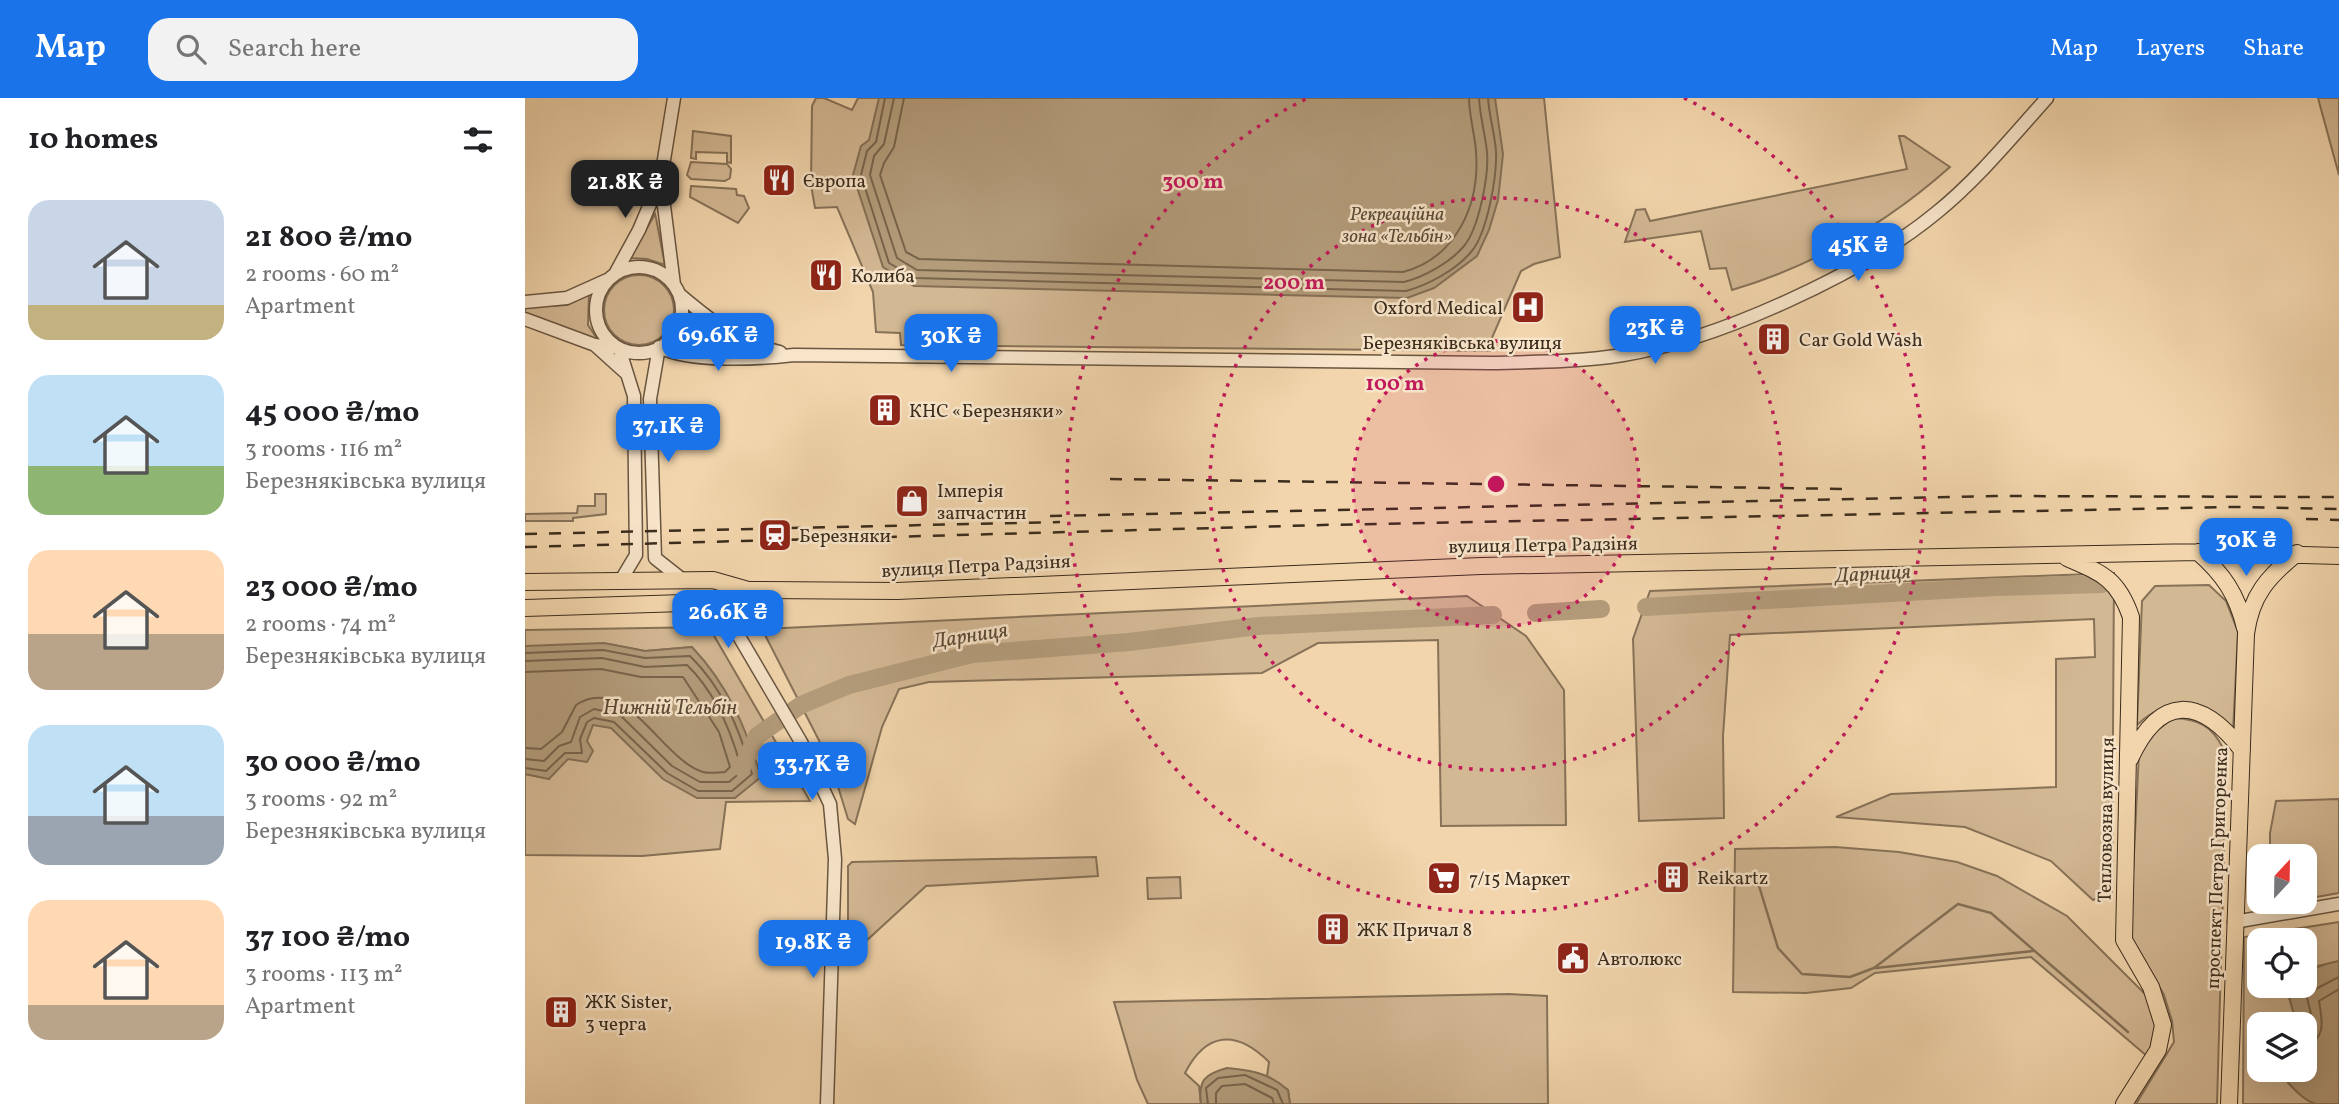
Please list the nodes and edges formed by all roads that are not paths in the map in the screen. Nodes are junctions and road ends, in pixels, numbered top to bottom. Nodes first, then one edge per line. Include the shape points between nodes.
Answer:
1 (674, 98) edge
2 (2047, 98) edge
3 (661, 178) junction
4 (611, 277) junction
5 (676, 290) junction
6 (525, 302) edge
7 (525, 319) edge
8 (595, 345) junction
9 (659, 347) junction
10 (619, 348) junction
11 (678, 355) junction
12 (794, 355) junction
13 (631, 381) junction
14 (651, 387) junction
15 (2198, 552) junction
16 (2297, 553) junction
17 (2060, 555) junction
18 (2339, 556) edge
19 (621, 580) junction
20 (684, 581) junction
21 (525, 582) edge
22 (748, 590) junction
23 (715, 603) junction
24 (525, 608) edge
25 (2246, 634) junction
26 (2242, 750) junction
27 (2127, 764) junction
28 (2339, 904) edge
29 (2234, 922) junction
30 (827, 1104) edge
31 (2124, 1104) edge
32 (2229, 1104) edge

1 - 3 street
2 - 12 street, Березняківська вулиця via 1936,213 1884,250 1795,297 1648,351 1593,360 1490,363
3 - 4 street via 639,230
3 - 5 street
4 - 5 street via 632,267 647,267 660,272
4 - 6 street via 566,298
4 - 10 street via 597,298 597,319 606,338
5 - 9 street via 680,322
5 - 12 street, Березняківська вулиця via 725,331 760,347
7 - 8 street
8 - 10 street
8 - 13 street
9 - 10 street via 639,352
9 - 11 street, Березняківська вулиця
9 - 14 street
10 - 13 street
11 - 12 street, Березняківська вулиця
11 - 14 street via 664,364
13 - 19 street via 636,555
14 - 20 street via 655,558
15 - 16 main road, вулиця Петра Радзіня
15 - 17 main road, вулиця Петра Радзіня
15 - 25 main road, проспект Петра Григоренка via 2224,575
16 - 18 main road, вулиця Петра Радзіня
16 - 25 main road, проспект Петра Григоренка via 2267,578 2256,594
17 - 22 main road, вулиця Петра Радзіня via 1481,566 898,591
17 - 27 main road, Тепловозна вулиця via 2114,583 2131,617
19 - 20 main road, вулиця Петра Радзіня
19 - 21 main road, вулиця Петра Радзіня
20 - 22 main road, вулиця Петра Радзіня via 713,580
22 - 23 main road, вулиця Петра Радзіня
23 - 24 main road, вулиця Петра Радзіня
23 - 30 street via 801,742 821,780 834,825
25 - 26 main road, проспект Петра Григоренка
26 - 27 main road via 2222,726 2205,715 2171,711 2141,735
26 - 29 main road, проспект Петра Григоренка
27 - 31 main road, Тепловозна вулиця via 2124,940 2151,987 2163,1025 2158,1050
28 - 29 street
29 - 32 main road, проспект Петра Григоренка

